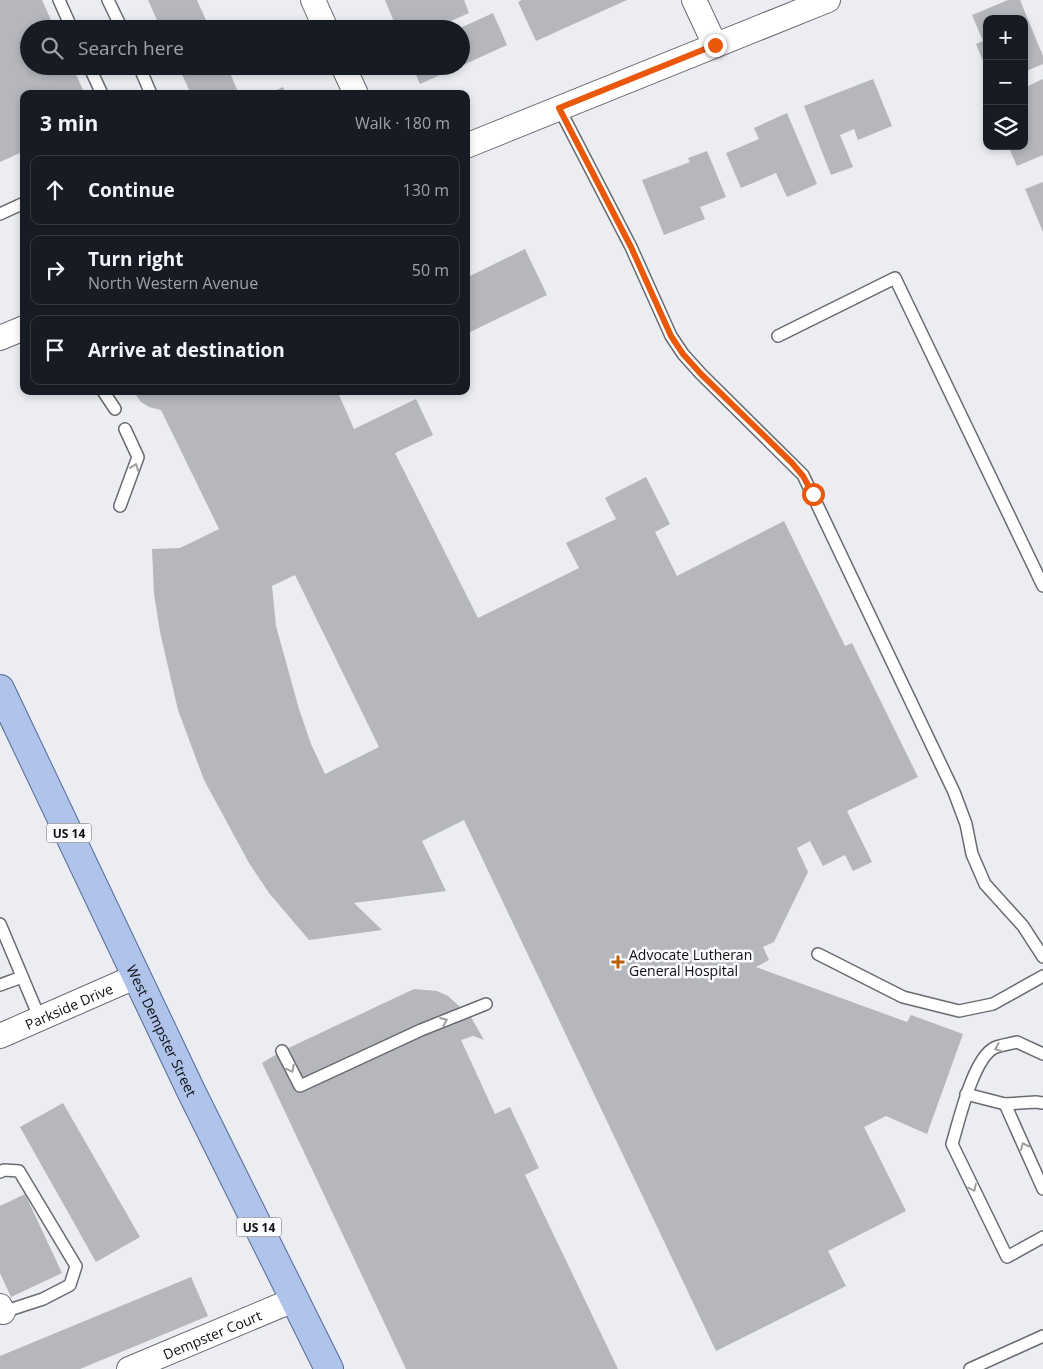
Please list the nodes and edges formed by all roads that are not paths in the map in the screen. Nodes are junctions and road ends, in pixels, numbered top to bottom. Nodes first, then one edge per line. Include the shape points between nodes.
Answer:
1 (59, 0) edge
2 (108, 0) edge
3 (313, 0) edge
4 (694, 0) edge
5 (828, 0) edge
6 (68, 20) edge
7 (118, 20) edge
8 (322, 20) edge
9 (715, 45) junction
10 (93, 75) edge
11 (143, 75) edge
12 (347, 75) edge
13 (100, 90) edge
14 (149, 90) edge
15 (354, 90) edge
16 (559, 108) junction
17 (470, 144) edge
18 (20, 205) edge
19 (0, 214) edge
20 (20, 330) edge
21 (778, 336) dead end
22 (0, 338) edge
23 (107, 395) edge
24 (115, 408) dead end
25 (125, 429) dead end
26 (120, 506) dead end
27 (1043, 586) edge
28 (0, 689) edge
29 (0, 924) edge
30 (818, 954) dead end
31 (1043, 957) edge
32 (137, 976) junction
33 (1043, 976) edge
34 (22, 977) junction
35 (0, 985) edge
36 (486, 1004) dead end
37 (40, 1019) junction
38 (0, 1036) edge
39 (282, 1051) dead end
40 (1043, 1054) edge
41 (966, 1094) junction
42 (1005, 1104) junction
43 (1043, 1104) edge
44 (0, 1172) edge
45 (1043, 1189) edge
46 (1043, 1237) edge
47 (296, 1299) junction
48 (1, 1309) edge
49 (1043, 1336) edge
50 (130, 1369) edge
51 (329, 1369) edge
52 (970, 1369) edge

1 - 6 lane
2 - 7 lane
3 - 8 street
4 - 9 street
5 - 9 street
9 - 16 street
10 - 13 lane
11 - 14 lane
12 - 15 street
16 - 17 street
16 - 31 lane via 631,247 671,336 701,374 803,476 954,792 966,824 972,854 985,884 1023,926
18 - 19 lane
20 - 22 street
21 - 27 lane via 896,278
23 - 24 lane
26 -> 25 lane via 138,458
28 - 32 main road, West Dempster Street / US 14
29 - 34 lane
30 - 33 lane via 903,997 959,1011 993,1004
32 - 37 street, Parkside Drive
32 - 47 main road, West Dempster Street / US 14
34 - 35 lane
34 - 37 lane
39 -> 36 lane via 300,1086
37 - 38 street, Parkside Drive
40 -> 41 lane via 1017,1042 994,1048 983,1058
41 - 42 lane
41 -> 46 lane via 952,1144 1007,1257
42 - 43 lane
45 -> 42 lane
44 - 48 lane via 19,1171 76,1266 70,1284 43,1299
47 - 50 street, Dempster Court
47 - 51 main road, West Dempster Street / US 14
49 - 52 lane

